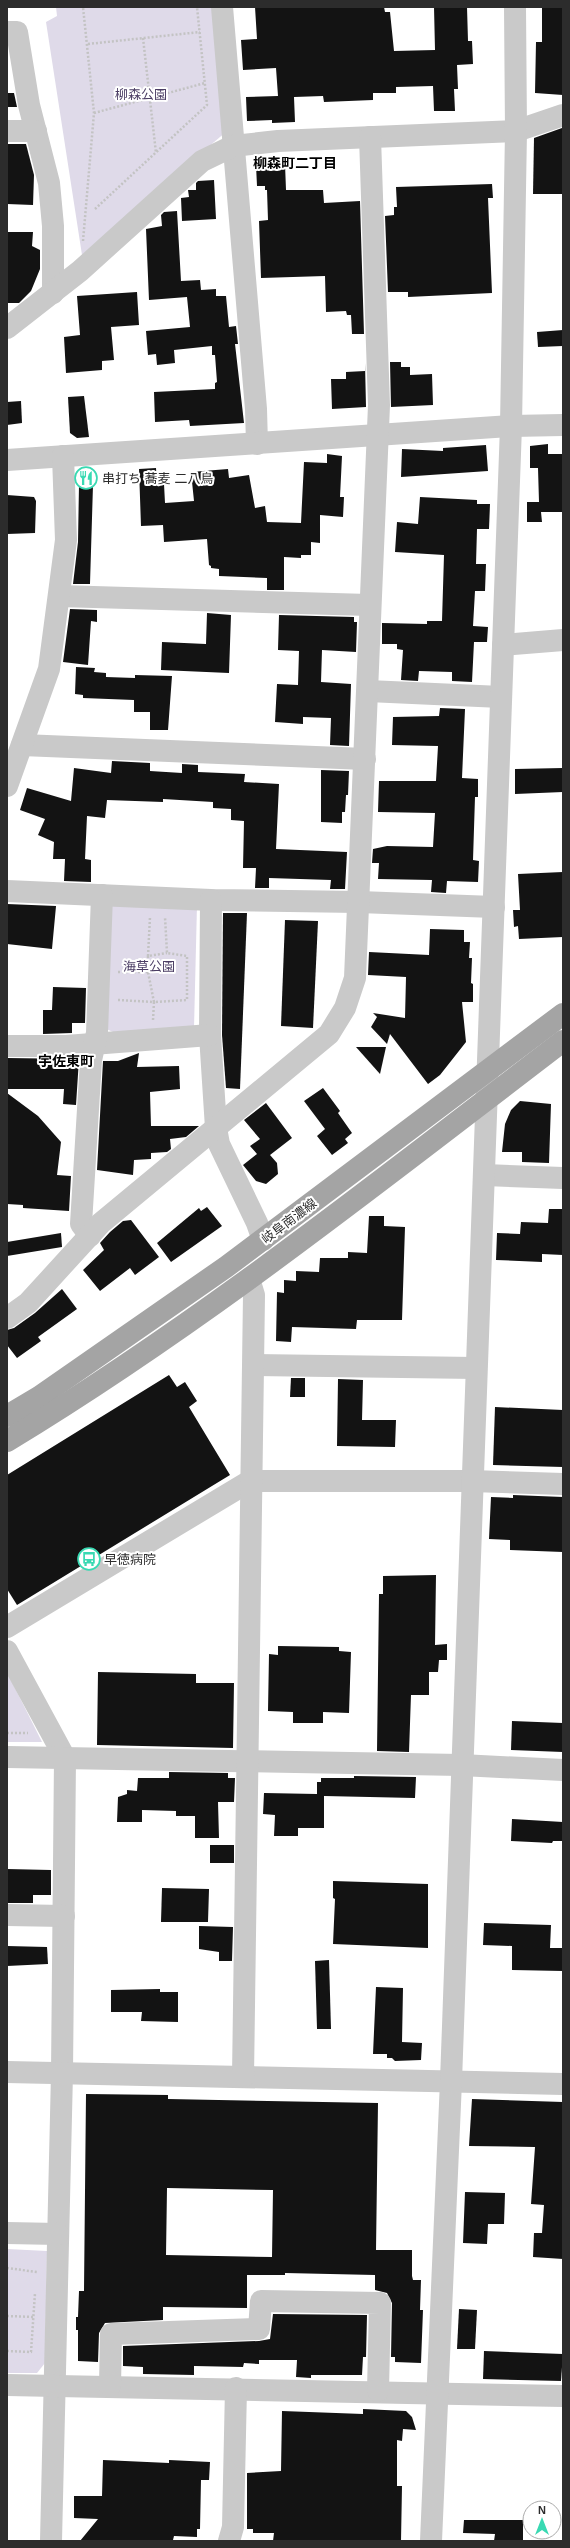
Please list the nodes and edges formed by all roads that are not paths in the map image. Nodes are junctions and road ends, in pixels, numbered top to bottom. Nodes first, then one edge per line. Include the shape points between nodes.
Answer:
1 (222, 7) edge
2 (515, 7) edge
3 (7, 32) edge
4 (563, 115) edge
5 (7, 131) edge
6 (36, 131) junction
7 (516, 131) junction
8 (370, 137) junction
9 (233, 146) junction
10 (60, 287) junction
11 (7, 328) edge
12 (563, 425) edge
13 (511, 426) junction
14 (377, 435) junction
15 (257, 444) junction
16 (63, 456) junction
17 (7, 460) edge
18 (59, 596) junction
19 (369, 605) junction
20 (563, 640) edge
21 (503, 645) junction
22 (368, 690) junction
23 (501, 697) junction
24 (22, 746) junction
25 (365, 759) junction
26 (7, 786) edge
27 (7, 891) edge
28 (102, 895) junction
29 (212, 900) junction
30 (359, 902) junction
31 (494, 907) junction
32 (563, 1014) edge
33 (210, 1035) junction
34 (563, 1041) edge
35 (95, 1042) junction
36 (7, 1046) edge
37 (488, 1072) junction
38 (486, 1099) junction
39 (216, 1128) junction
40 (484, 1175) junction
41 (563, 1178) edge
42 (90, 1236) junction
43 (263, 1240) junction
44 (249, 1279) junction
45 (7, 1318) edge
46 (254, 1365) junction
47 (476, 1368) junction
48 (7, 1416) edge
49 (7, 1441) edge
50 (250, 1481) junction
51 (471, 1481) junction
52 (563, 1484) edge
53 (7, 1627) edge
54 (7, 1651) edge
55 (7, 1758) edge
56 (66, 1758) junction
57 (248, 1762) junction
58 (461, 1766) junction
59 (563, 1770) edge
60 (7, 1915) edge
61 (64, 1916) junction
62 (7, 2072) edge
63 (62, 2073) junction
64 (243, 2077) junction
65 (451, 2081) junction
66 (563, 2084) edge
67 (7, 2233) edge
68 (58, 2234) junction
69 (7, 2385) edge
70 (56, 2385) junction
71 (110, 2386) junction
72 (236, 2388) junction
73 (378, 2391) junction
74 (438, 2392) junction
75 (563, 2396) edge
76 (52, 2541) edge
77 (229, 2541) edge
78 (431, 2541) edge

1 - 9 street
2 - 7 street
3 - 6 street via 17,32
4 - 7 street
5 - 6 street
6 - 10 street via 49,183 53,226 52,266
7 - 8 street
7 - 13 street
8 - 9 street via 278,141
8 - 14 street via 379,397
9 - 10 street via 202,161
9 - 15 street
10 - 11 street
12 - 13 street
13 - 14 street
13 - 21 street
14 - 15 street
14 - 19 street
15 - 16 street
16 - 17 street
16 - 18 street via 66,540
18 - 19 street
18 - 24 street via 49,669
19 - 22 street
20 - 21 street
21 - 23 street
22 - 23 street
22 - 25 street
23 - 31 street
24 - 25 street
24 - 26 street
25 - 30 street
27 - 28 street
28 - 29 street
28 - 35 street
29 - 30 street
29 - 33 street
30 - 31 street
30 - 39 street via 354,978 345,1008 329,1034
31 - 37 street
32 - 37 main road, 岐阜南濃線
33 - 35 street
33 - 39 street
34 - 38 main road, 岐阜南濃線
35 - 36 street via 66,1046
35 - 42 street via 91,1060 81,1224
37 - 38 street
37 - 43 main road, 岐阜南濃線
38 - 40 street
38 - 44 main road, 岐阜南濃線
39 - 42 street via 101,1223
39 - 43 street via 219,1144
40 - 41 street
40 - 47 street
42 - 45 street via 28,1303
43 - 48 main road, 岐阜南濃線 via 39,1397
44 - 46 street via 254,1295
44 - 49 main road, 岐阜南濃線 via 57,1411
46 - 47 street
46 - 50 street
47 - 51 street
50 - 51 street
50 - 53 street
50 - 57 street
51 - 52 street
51 - 58 street
54 - 56 street
55 - 56 street
56 - 57 street
56 - 61 street
57 - 58 street
57 - 64 street
58 - 59 street
58 - 65 street
60 - 61 street
61 - 63 street
62 - 63 street
63 - 64 street
63 - 68 street
64 - 65 street
65 - 66 street
65 - 74 street
67 - 68 street
68 - 70 street
69 - 70 street
70 - 71 street
70 - 76 street
71 - 72 street
71 - 73 street via 111,2334 259,2329 261,2301 380,2303
72 - 73 street
72 - 77 street via 233,2527
73 - 74 street
74 - 75 street
74 - 78 street

